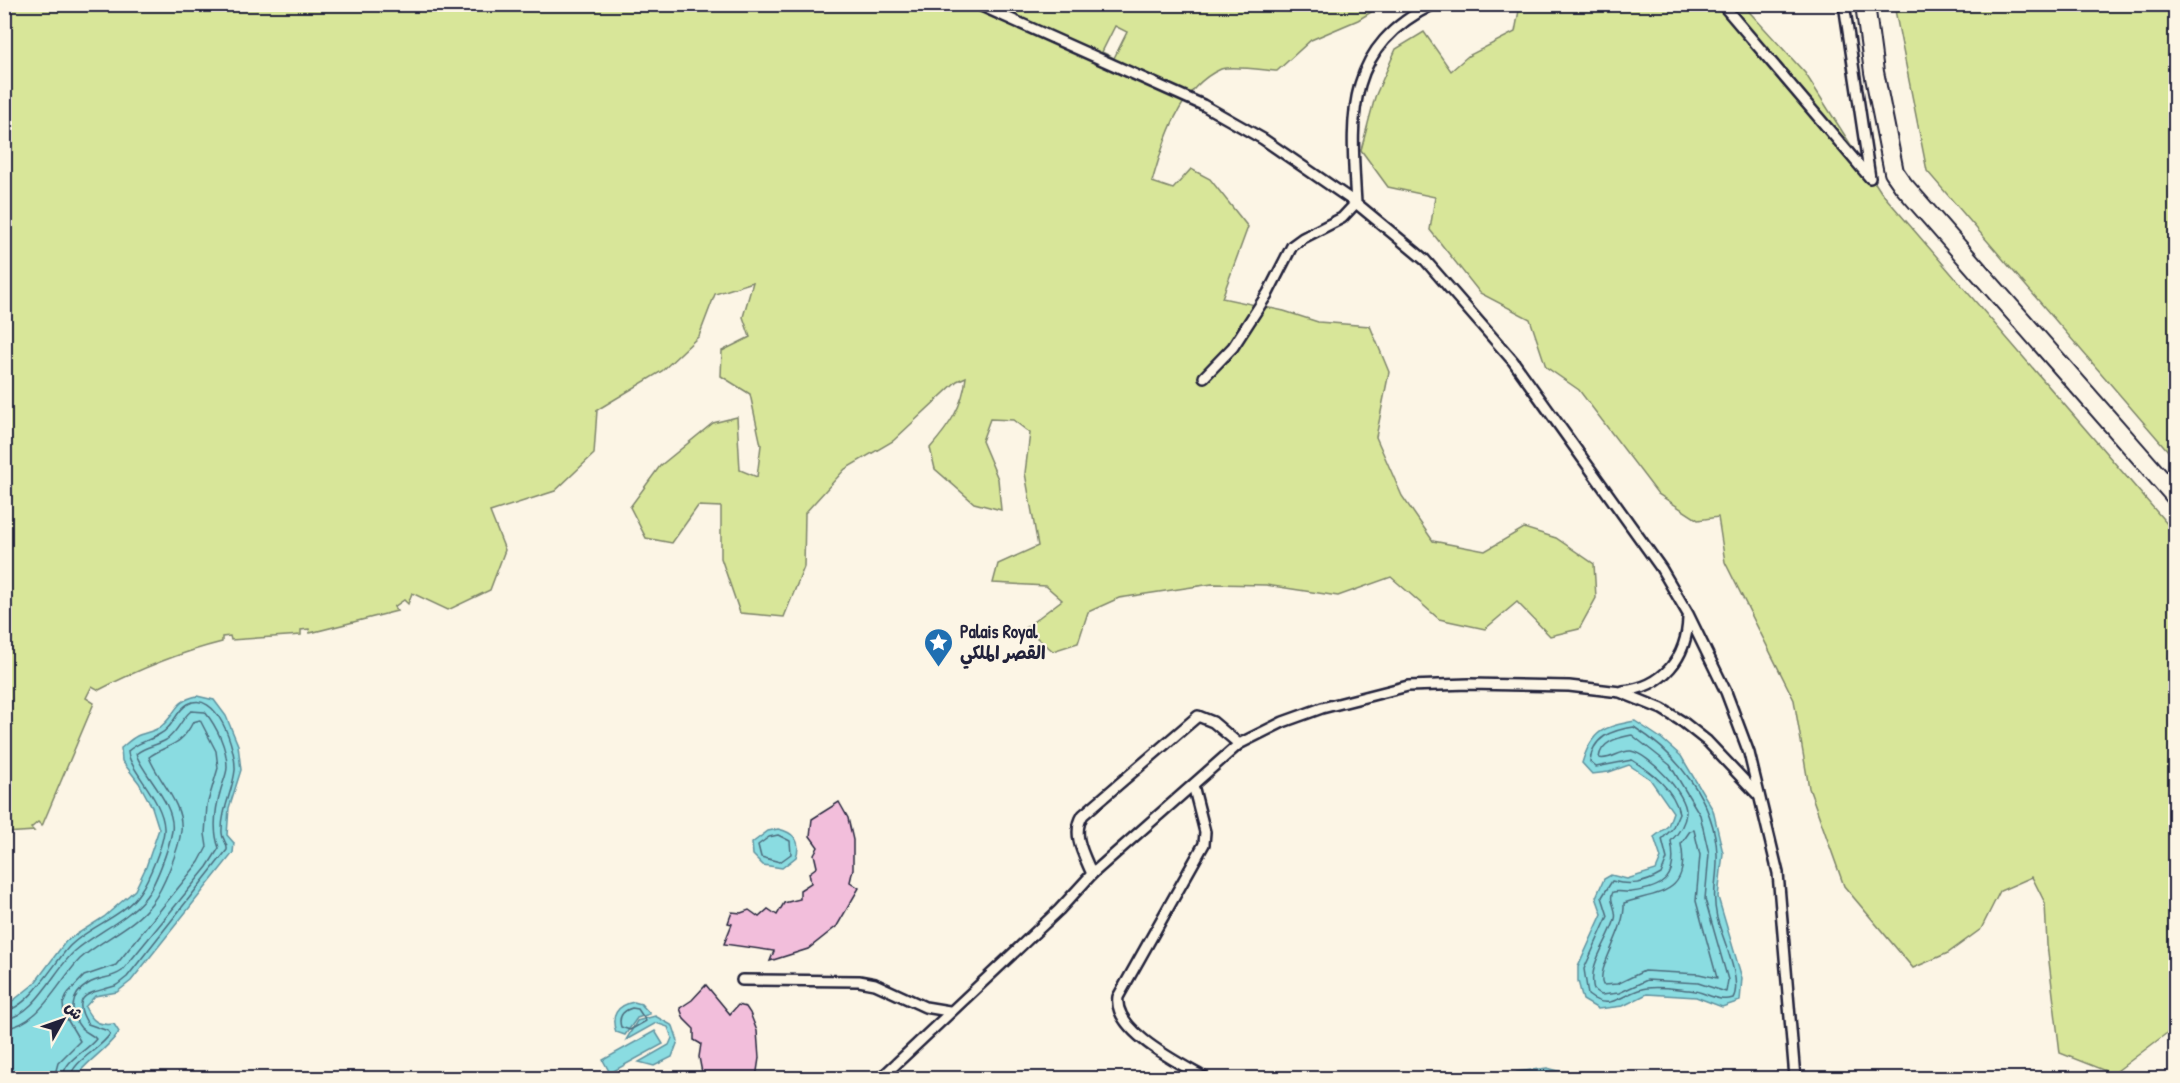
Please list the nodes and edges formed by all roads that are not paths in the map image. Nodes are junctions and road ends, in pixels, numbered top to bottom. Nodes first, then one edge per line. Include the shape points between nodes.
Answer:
1 (977, 4) edge
2 (1434, 4) edge
3 (1722, 4) edge
4 (1844, 4) edge
5 (1865, 4) edge
6 (1356, 203) junction
7 (1204, 377) dead end
8 (2175, 497) edge
9 (1688, 614) junction
10 (1620, 692) junction
11 (1239, 744) junction
12 (1193, 784) junction
13 (1760, 797) junction
14 (1092, 874) junction
15 (742, 980) dead end
16 (950, 1011) junction
17 (881, 1078) edge
18 (1205, 1078) edge
19 (1795, 1078) edge

1 - 6 lane via 1203,105 1263,139
2 - 6 lane via 1396,31 1363,72 1352,123
3 - 4 lane via 1870,178
5 - 8 street via 1894,172
6 - 7 lane via 1342,219 1292,246 1233,347
6 - 9 lane via 1425,260 1513,361 1661,567
9 - 10 lane via 1685,642 1676,663 1655,682
9 - 13 lane via 1726,692 1749,753
10 - 11 lane via 1569,686 1408,686 1322,708
10 - 13 lane via 1683,722 1707,741
11 - 12 lane
11 - 14 lane via 1213,722 1198,716 1145,760 1081,818 1080,847
12 - 14 lane
12 - 18 lane via 1204,844 1118,997 1117,1006 1130,1028 1162,1053
13 - 19 lane via 1778,873
14 - 16 lane
15 - 16 lane via 859,981 875,984 925,1007
16 - 17 lane

